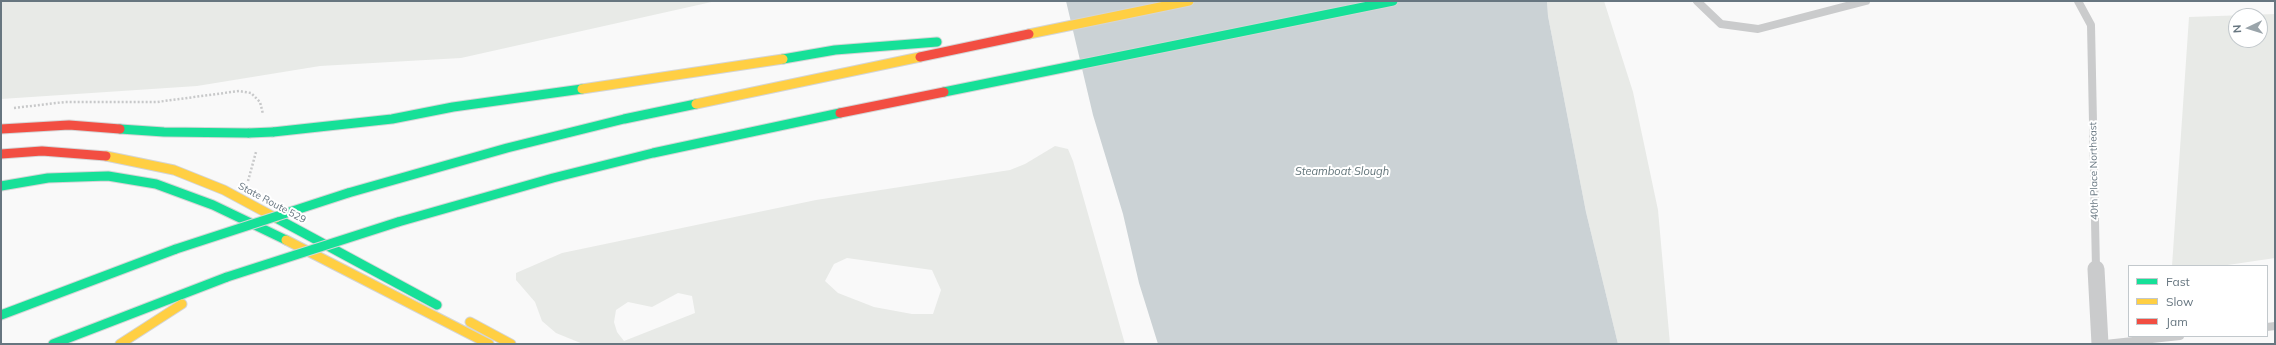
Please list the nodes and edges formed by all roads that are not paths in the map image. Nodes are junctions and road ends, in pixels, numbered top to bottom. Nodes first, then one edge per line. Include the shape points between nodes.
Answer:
1 (1189, 1) edge
2 (1393, 1) edge
3 (1697, 1) edge
4 (1866, 1) edge
5 (2078, 1) edge
6 (984, 43) junction
7 (1, 129) edge
8 (1, 154) edge
9 (1, 186) edge
10 (2096, 268) joint
11 (227, 277) junction
12 (448, 311) dead end
13 (1, 315) edge
14 (462, 318) dead end
15 (2170, 337) edge
16 (52, 344) edge
17 (120, 344) edge
18 (489, 344) edge
19 (511, 344) edge
20 (2100, 344) edge
21 (2104, 344) edge

1 - 6 main road
2 - 11 main road, bridge via 653,153 398,222
3 - 4 lane via 1721,24 1758,28
5 - 10 lane, 40th Place Northeast via 2091,25
6 - 7 main road, bridge via 921,42 835,50 731,68 453,107 392,119 273,132 164,132 69,125
6 - 13 main road, bridge via 624,119 507,148 348,193 176,249
8 - 12 main road, State Route 529 via 42,151 81,153 127,159 174,170 224,190
9 - 18 main road via 48,178 108,176 176,190 327,260
10 - 20 street, 40th Place Northeast
11 - 16 main road
11 - 17 main road via 146,325
14 - 19 main road
15 - 21 lane

